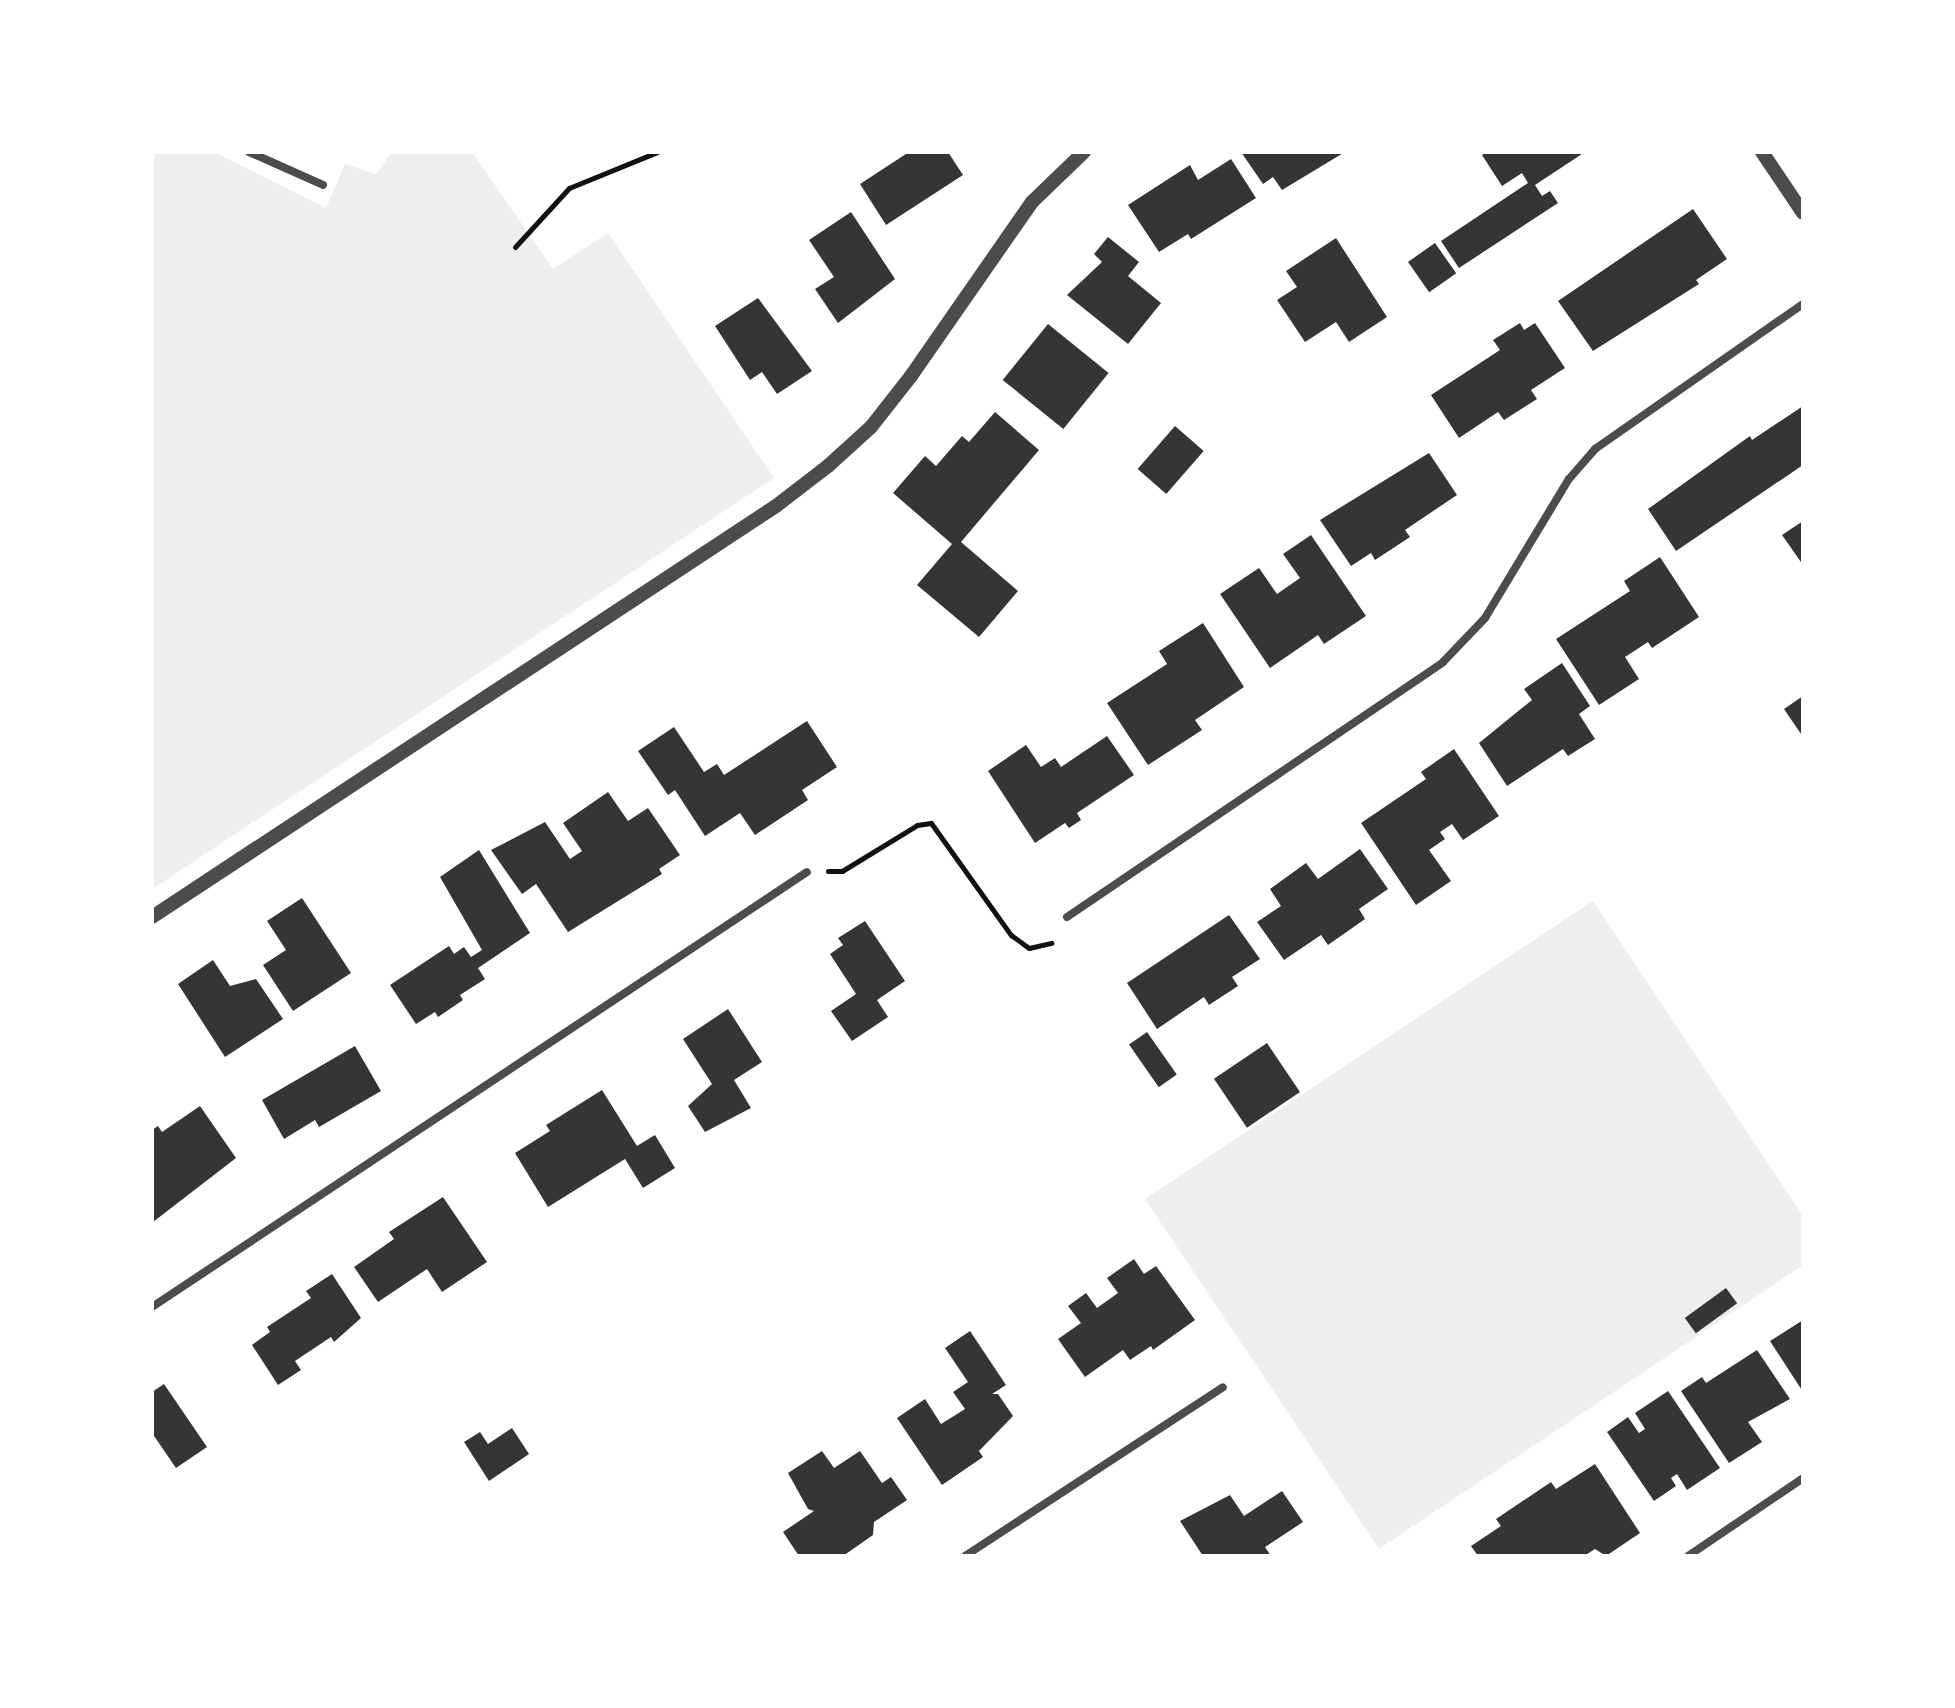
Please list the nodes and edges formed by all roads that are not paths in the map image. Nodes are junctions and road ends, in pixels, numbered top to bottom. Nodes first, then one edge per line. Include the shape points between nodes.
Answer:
1 (249, 152) edge
2 (1084, 152) edge
3 (1762, 152) edge
4 (323, 185) dead end
5 (1803, 213) edge
6 (1803, 304) edge
7 (807, 872) road end
8 (152, 917) edge
9 (1067, 917) dead end
10 (152, 1307) edge
11 (1223, 1387) dead end
12 (1803, 1478) edge
13 (965, 1556) edge
14 (1688, 1556) edge

1 - 4 street
2 - 8 street via 1032,202 903,386 871,427 828,466 776,506
3 - 5 street
6 - 9 street via 1595,449 1569,479 1485,618 1443,662
7 - 10 street
11 - 13 street
12 - 14 street

